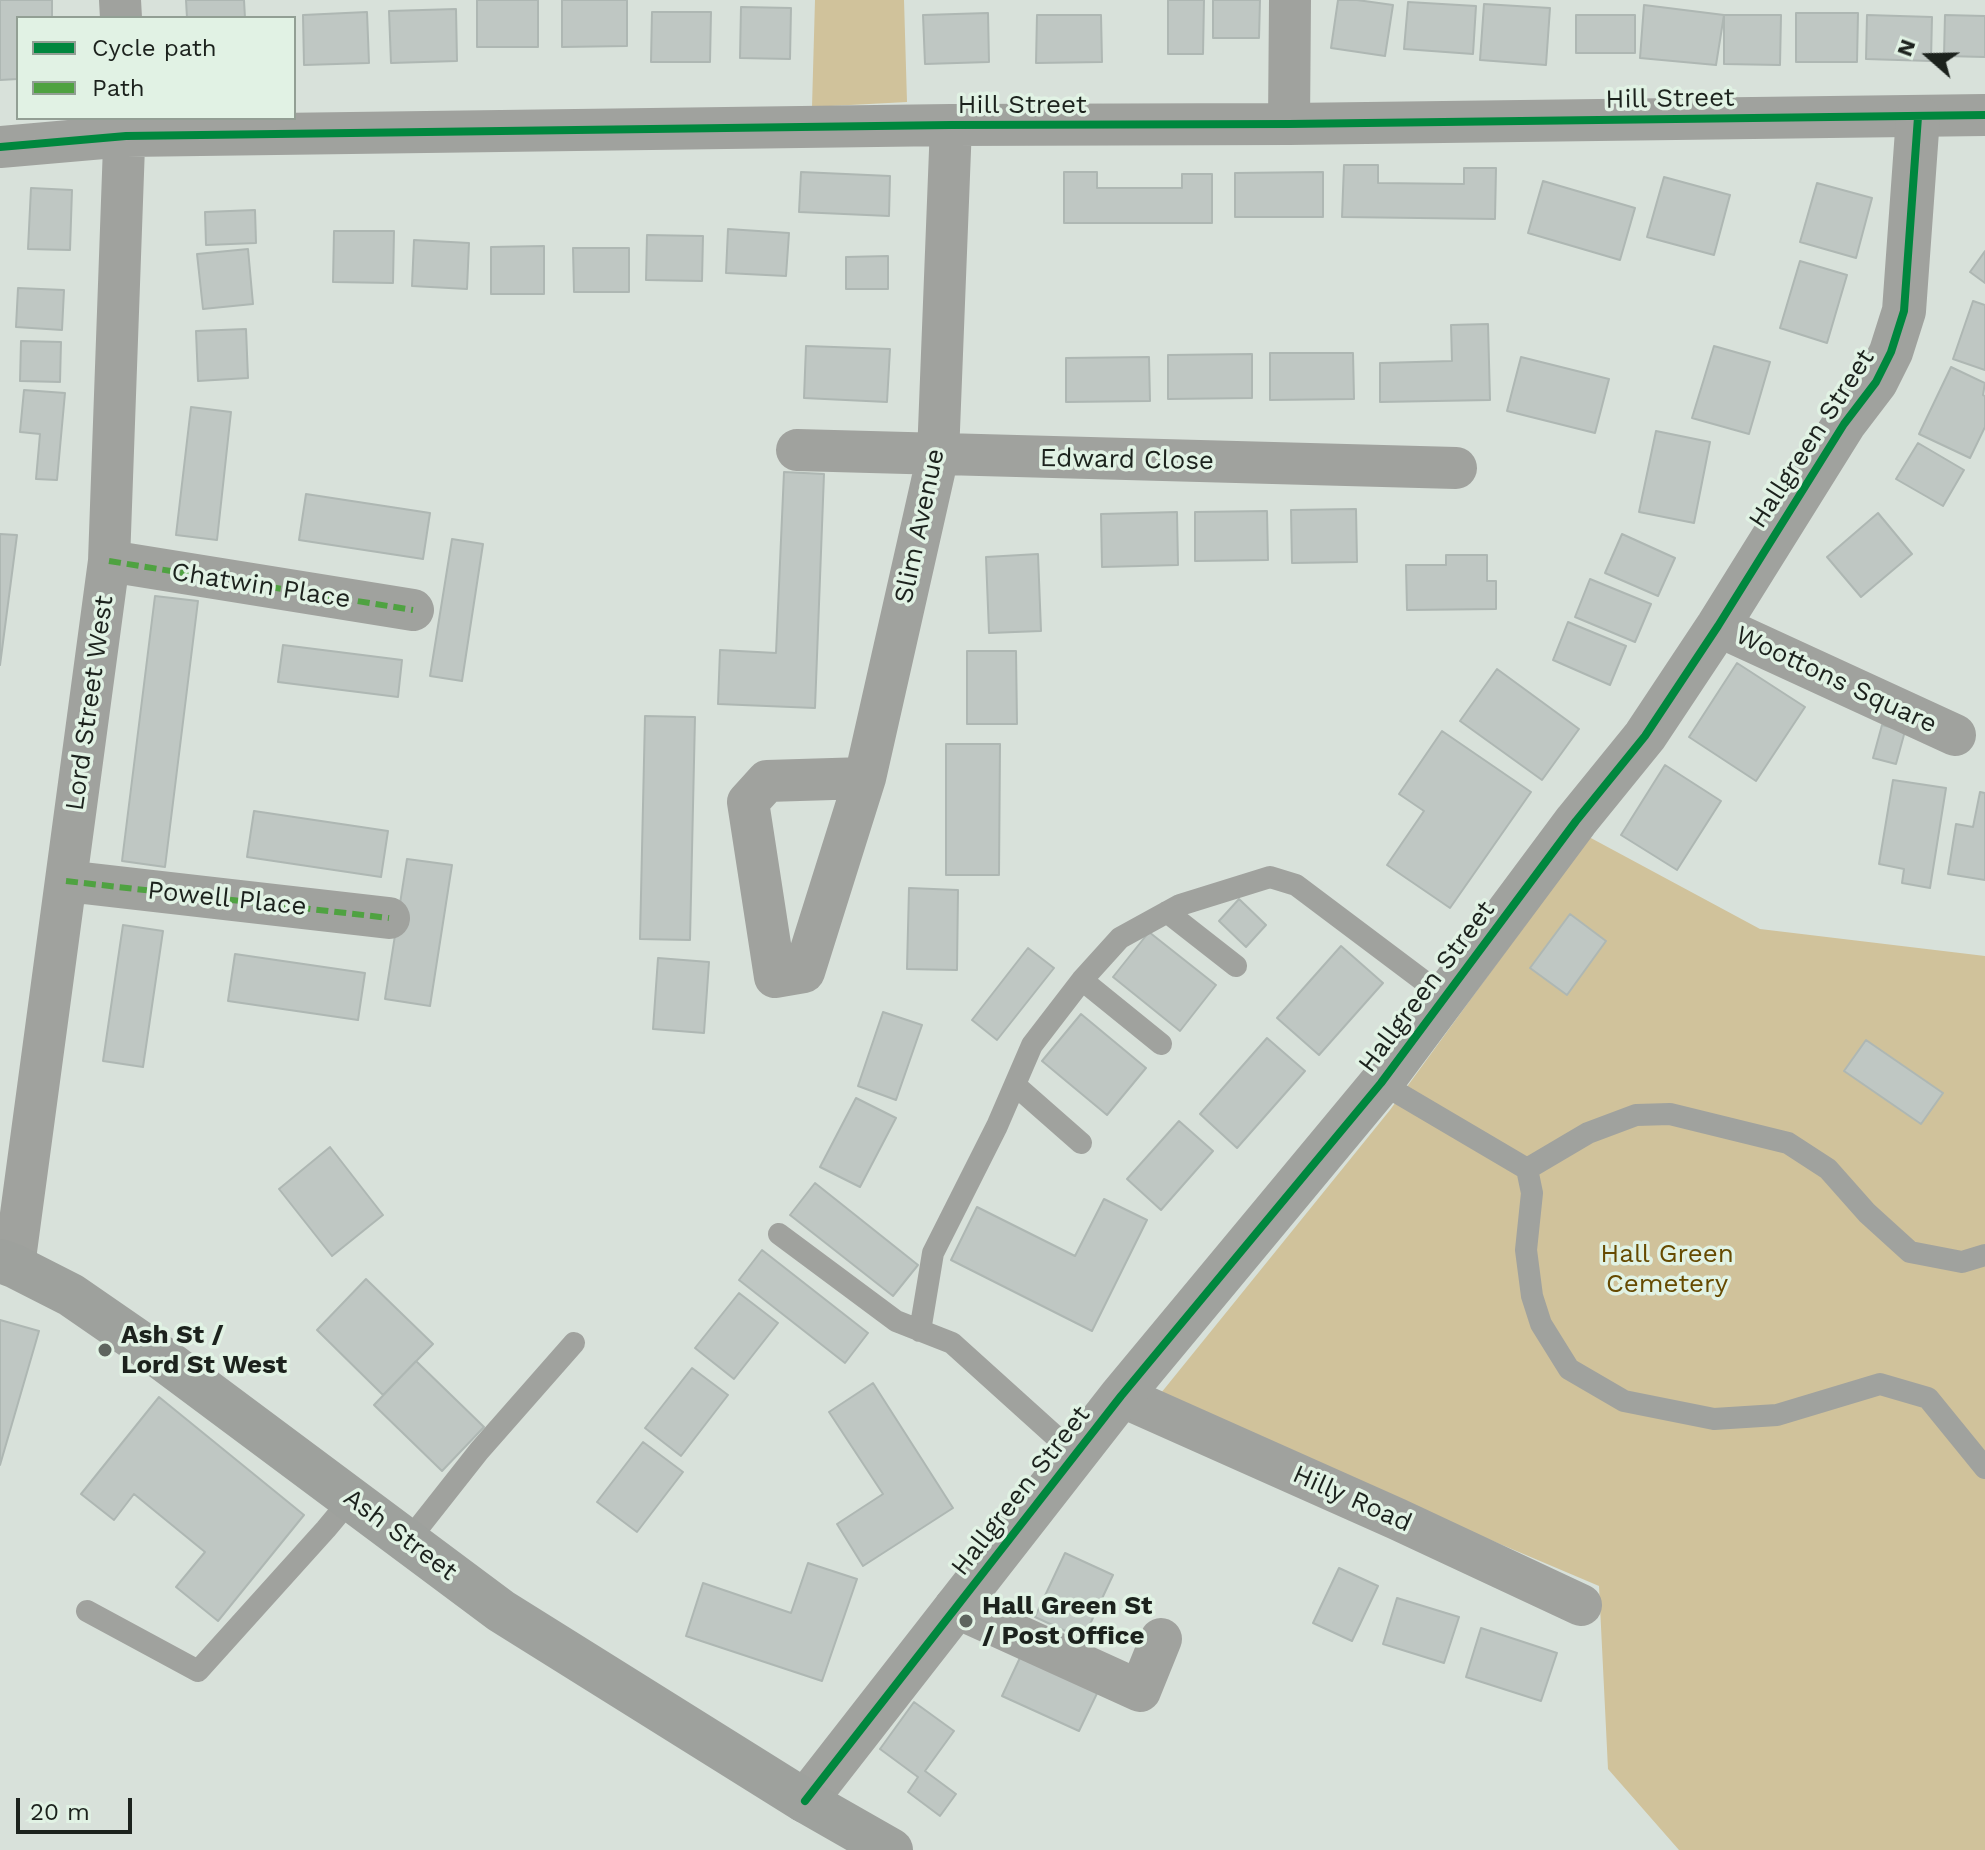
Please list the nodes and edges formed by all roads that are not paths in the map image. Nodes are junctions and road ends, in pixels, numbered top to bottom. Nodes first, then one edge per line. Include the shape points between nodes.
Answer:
1 (1290, 0) edge
2 (1985, 115) edge
3 (1918, 117) junction
4 (1289, 124) junction
5 (951, 125) junction
6 (126, 127) edge
7 (0, 147) edge
8 (797, 450) dead end
9 (938, 455) junction
10 (1456, 468) dead end
11 (109, 561) junction
12 (413, 610) dead end
13 (1718, 626) junction
14 (1955, 735) dead end
15 (865, 778) junction
16 (66, 881) junction
17 (1167, 912) junction
18 (389, 918) dead end
19 (1236, 966) dead end
20 (1082, 980) junction
21 (1445, 997) junction
22 (1161, 1044) dead end
23 (1381, 1083) junction
24 (1015, 1085) junction
25 (1081, 1143) dead end
26 (1527, 1169) junction
27 (779, 1234) dead end
28 (1985, 1255) edge
29 (7, 1263) edge
30 (920, 1331) junction
31 (574, 1343) dead end
32 (1121, 1396) junction
33 (1075, 1454) junction
34 (1985, 1468) edge
35 (351, 1499) junction
36 (408, 1541) junction
37 (1581, 1605) dead end
38 (955, 1607) junction
39 (87, 1611) dead end
40 (1161, 1639) dead end
41 (805, 1801) junction
42 (891, 1850) edge

1 - 4 street
2 - 3 street, Hill Street
3 - 4 street, Hill Street
3 - 13 street, Hallgreen Street via 1904,311 1891,352
4 - 5 street, Hill Street
5 - 6 street, Hill Street
5 - 9 street, Slim Avenue
6 - 7 street, Hill Street
6 - 11 street, Lord Street West
8 - 9 street, Edward Close
9 - 10 street, Edward Close
9 - 15 street, Slim Avenue
11 - 12 street, Chatwin Place
11 - 16 street, Lord Street West
13 - 14 street, Woottons Square
13 - 21 street, Hallgreen Street via 1645,736
15 - 15 street, Slim Avenue via 804,972 775,977 748,802 767,781
16 - 18 street, Powell Place
16 - 29 street, Lord Street West
17 - 19 lane
17 - 20 lane via 1120,938
17 - 21 lane via 1270,877 1296,885
20 - 22 lane
20 - 24 lane via 1032,1045
21 - 23 street, Hallgreen Street
23 - 26 lane
23 - 32 street, Hallgreen Street
24 - 25 lane
24 - 30 lane via 933,1253
26 - 28 lane via 1588,1133 1636,1115 1670,1114 1788,1143 1828,1169 1910,1252 1962,1262
26 - 34 lane via 1532,1193 1526,1250 1532,1296 1541,1324 1569,1369 1624,1401 1714,1419 1777,1415 1880,1384 1928,1398
27 - 30 lane via 896,1321
29 - 35 main road, Ash Street via 71,1295
30 - 33 lane via 952,1343
31 - 36 lane
32 - 33 street, Hallgreen Street
32 - 37 street, Hilly Road
33 - 38 street, Hallgreen Street
35 - 36 main road, Ash Street
35 - 39 lane via 198,1671
36 - 41 main road, Ash Street via 501,1611
38 - 40 street via 1140,1691
38 - 41 street, Hallgreen Street
41 - 42 main road, Ash Street

